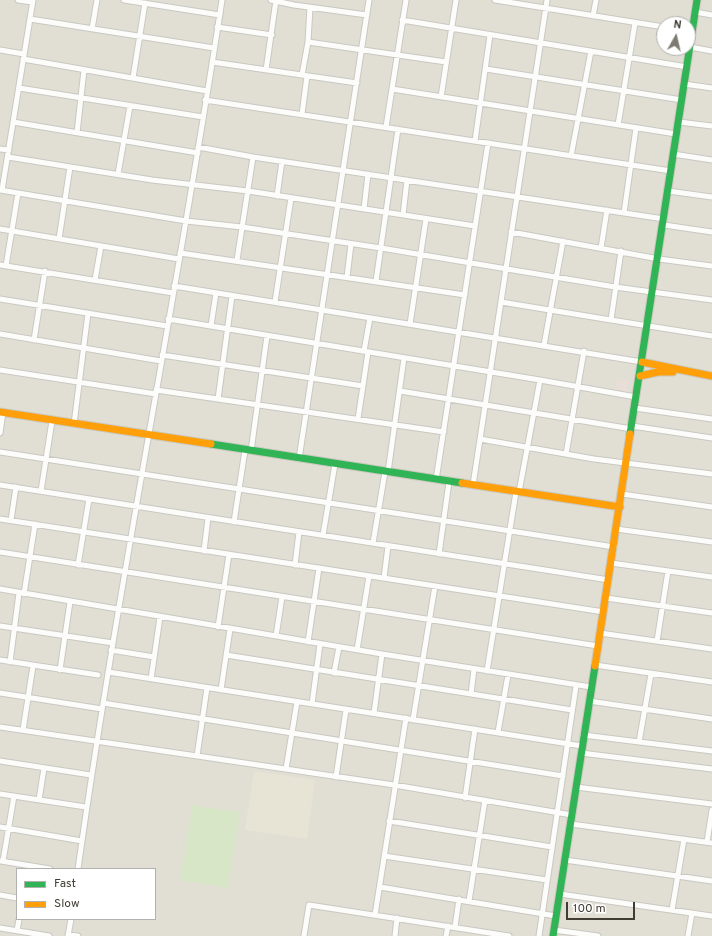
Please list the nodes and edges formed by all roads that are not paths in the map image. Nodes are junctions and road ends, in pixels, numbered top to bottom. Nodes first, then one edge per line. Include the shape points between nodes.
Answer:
1 (18, 0) edge
2 (97, 0) edge
3 (124, 0) edge
4 (222, 0) edge
5 (275, 0) edge
6 (369, 0) edge
7 (406, 0) edge
8 (456, 0) edge
9 (497, 0) edge
10 (547, 0) edge
11 (596, 0) edge
12 (697, 0) edge
13 (33, 1) edge
14 (145, 3) junction
15 (310, 7) junction
16 (546, 8) junction
17 (695, 12) junction
18 (220, 15) junction
19 (366, 15) junction
20 (712, 15) edge
21 (593, 16) junction
22 (694, 16) edge
23 (30, 19) junction
24 (402, 20) junction
25 (635, 23) junction
26 (656, 26) edge
27 (217, 27) junction
28 (452, 28) junction
29 (92, 29) junction
30 (272, 35) junction
31 (490, 35) junction
32 (140, 37) junction
33 (308, 42) junction
34 (540, 43) junction
35 (214, 48) junction
36 (362, 49) junction
37 (696, 49) edge
38 (0, 50) edge
39 (591, 51) junction
40 (712, 51) edge
41 (397, 54) junction
42 (23, 56) junction
43 (689, 56) edge
44 (629, 58) junction
45 (212, 62) junction
46 (446, 62) junction
47 (687, 67) junction
48 (486, 69) junction
49 (84, 70) junction
50 (266, 70) junction
51 (304, 75) junction
52 (535, 76) junction
53 (133, 78) junction
54 (357, 83) junction
55 (684, 84) junction
56 (585, 85) junction
57 (19, 88) junction
58 (712, 88) edge
59 (392, 89) junction
60 (207, 91) junction
61 (624, 91) junction
62 (441, 96) junction
63 (80, 98) junction
64 (206, 100) junction
65 (682, 100) junction
66 (480, 103) junction
67 (130, 106) junction
68 (530, 111) junction
69 (302, 114) junction
70 (203, 117) junction
71 (578, 119) junction
72 (13, 122) junction
73 (351, 122) junction
74 (678, 122) junction
75 (618, 125) junction
76 (712, 126) edge
77 (386, 127) junction
78 (636, 128) junction
79 (398, 129) junction
80 (77, 133) junction
81 (676, 134) junction
82 (123, 141) junction
83 (475, 141) junction
84 (488, 143) junction
85 (198, 147) junction
86 (0, 149) edge
87 (524, 149) junction
88 (9, 150) junction
89 (198, 153) junction
90 (674, 154) junction
91 (571, 156) junction
92 (8, 157) junction
93 (253, 157) junction
94 (712, 160) edge
95 (282, 161) junction
96 (631, 165) junction
97 (70, 167) junction
98 (344, 170) junction
99 (671, 171) junction
100 (118, 174) junction
101 (368, 174) junction
102 (391, 178) junction
103 (407, 180) junction
104 (192, 185) junction
105 (1, 190) edge
106 (248, 191) junction
107 (481, 191) junction
108 (668, 191) junction
109 (18, 193) junction
110 (277, 196) junction
111 (517, 196) junction
112 (712, 197) edge
113 (291, 198) junction
114 (66, 201) junction
115 (338, 205) junction
116 (364, 209) junction
117 (607, 210) junction
118 (385, 212) junction
119 (624, 213) junction
120 (402, 215) junction
121 (426, 219) junction
122 (186, 221) junction
123 (664, 222) junction
124 (476, 226) junction
125 (242, 227) junction
126 (0, 229) edge
127 (12, 231) junction
128 (512, 232) junction
129 (712, 232) edge
130 (285, 234) junction
131 (59, 239) junction
132 (333, 241) junction
133 (563, 241) junction
134 (351, 244) junction
135 (101, 246) junction
136 (381, 248) junction
137 (601, 248) junction
138 (621, 251) junction
139 (180, 253) junction
140 (420, 255) junction
141 (179, 259) junction
142 (659, 259) junction
143 (237, 260) junction
144 (470, 262) junction
145 (3, 265) edge
146 (712, 266) edge
147 (280, 267) junction
148 (506, 268) junction
149 (45, 271) junction
150 (328, 274) junction
151 (347, 277) junction
152 (556, 277) junction
153 (95, 280) junction
154 (376, 281) junction
155 (174, 286) junction
156 (415, 287) junction
157 (615, 287) junction
158 (653, 292) junction
159 (172, 293) junction
160 (216, 293) junction
161 (465, 295) junction
162 (232, 296) junction
163 (0, 299) edge
164 (712, 300) edge
165 (275, 302) junction
166 (501, 302) junction
167 (39, 306) junction
168 (322, 310) junction
169 (550, 310) junction
170 (88, 314) junction
171 (370, 318) junction
172 (168, 319) junction
173 (610, 320) junction
174 (410, 324) junction
175 (167, 326) junction
176 (211, 326) junction
177 (647, 327) junction
178 (226, 329) junction
179 (459, 332) junction
180 (0, 334) edge
181 (267, 336) junction
182 (712, 336) edge
183 (495, 338) junction
184 (34, 340) junction
185 (317, 344) junction
186 (544, 345) junction
187 (84, 348) junction
188 (366, 351) junction
189 (584, 351) junction
190 (162, 355) junction
191 (404, 358) junction
192 (161, 361) junction
193 (642, 362) junction
194 (222, 364) junction
195 (454, 366) junction
196 (0, 370) edge
197 (261, 370) junction
198 (490, 372) junction
199 (687, 372) junction
200 (640, 376) junction
201 (712, 376) edge
202 (312, 378) junction
203 (540, 380) junction
204 (80, 384) junction
205 (362, 386) junction
206 (578, 387) junction
207 (400, 391) junction
208 (156, 392) junction
209 (636, 398) junction
210 (218, 399) junction
211 (449, 399) junction
212 (257, 405) junction
213 (485, 405) junction
214 (634, 408) junction
215 (306, 411) junction
216 (2, 412) edge
217 (534, 413) junction
218 (358, 419) junction
219 (572, 419) junction
220 (712, 419) edge
221 (52, 421) junction
222 (74, 424) junction
223 (395, 424) junction
224 (632, 428) junction
225 (444, 432) junction
226 (0, 433) edge
227 (149, 436) junction
228 (712, 438) edge
229 (480, 439) junction
230 (528, 447) junction
231 (248, 451) junction
232 (0, 452) edge
233 (566, 454) junction
234 (46, 459) junction
235 (299, 459) junction
236 (627, 463) junction
237 (335, 464) junction
238 (386, 472) junction
239 (142, 474) junction
240 (712, 474) edge
241 (436, 480) junction
242 (449, 482) junction
243 (0, 485) edge
244 (473, 485) junction
245 (16, 487) junction
246 (240, 489) junction
247 (41, 491) junction
248 (518, 492) junction
249 (622, 494) junction
250 (89, 499) junction
251 (329, 503) junction
252 (137, 506) junction
253 (712, 506) edge
254 (620, 507) junction
255 (378, 511) junction
256 (208, 518) junction
257 (0, 519) edge
258 (11, 520) junction
259 (444, 521) junction
260 (234, 522) junction
261 (34, 524) junction
262 (616, 529) junction
263 (84, 532) junction
264 (299, 532) junction
265 (510, 532) junction
266 (323, 536) junction
267 (131, 539) junction
268 (712, 542) edge
269 (373, 543) junction
270 (388, 546) junction
271 (614, 547) junction
272 (204, 550) junction
273 (0, 552) edge
274 (229, 554) junction
275 (439, 554) junction
276 (30, 558) junction
277 (611, 563) junction
278 (505, 564) junction
279 (78, 565) junction
280 (295, 565) junction
281 (319, 568) junction
282 (668, 571) junction
283 (126, 572) junction
284 (369, 576) junction
285 (712, 577) edge
286 (384, 578) junction
287 (609, 580) junction
288 (435, 586) junction
289 (224, 588) junction
290 (0, 589) edge
291 (22, 593) junction
292 (500, 596) junction
293 (282, 597) junction
294 (606, 598) junction
295 (70, 602) junction
296 (314, 602) junction
297 (663, 606) junction
298 (119, 610) junction
299 (364, 610) junction
300 (604, 612) junction
301 (712, 613) edge
302 (160, 617) junction
303 (429, 620) junction
304 (0, 626) edge
305 (218, 627) junction
306 (14, 628) junction
307 (230, 629) junction
308 (494, 631) junction
309 (600, 633) junction
310 (65, 636) junction
311 (276, 636) junction
312 (657, 641) junction
313 (308, 642) junction
314 (113, 643) junction
315 (320, 644) junction
316 (598, 646) junction
317 (339, 647) junction
318 (712, 649) edge
319 (111, 650) junction
320 (357, 650) junction
321 (382, 654) junction
322 (226, 655) junction
323 (154, 657) junction
324 (0, 660) edge
325 (422, 660) junction
326 (10, 662) junction
327 (595, 665) junction
328 (33, 666) junction
329 (316, 669) junction
330 (474, 669) junction
331 (60, 670) junction
332 (487, 671) junction
333 (108, 672) junction
334 (334, 673) junction
335 (651, 674) junction
336 (98, 675) dead end
337 (508, 675) junction
338 (151, 678) junction
339 (379, 681) junction
340 (712, 682) edge
341 (418, 686) junction
342 (576, 686) junction
343 (591, 687) junction
344 (207, 688) junction
345 (221, 690) junction
346 (0, 693) edge
347 (471, 694) junction
348 (28, 698) junction
349 (504, 699) junction
350 (589, 701) junction
351 (297, 702) junction
352 (103, 703) junction
353 (312, 704) junction
354 (645, 708) junction
355 (102, 709) junction
356 (346, 710) junction
357 (572, 710) junction
358 (374, 713) junction
359 (406, 718) junction
360 (712, 719) edge
361 (202, 720) junction
362 (413, 720) junction
363 (0, 727) edge
364 (475, 729) junction
365 (23, 730) junction
366 (498, 732) junction
367 (292, 734) junction
368 (583, 736) junction
369 (97, 741) junction
370 (342, 742) junction
371 (639, 742) junction
372 (568, 743) junction
373 (581, 749) junction
374 (401, 751) junction
375 (712, 751) edge
376 (197, 756) junction
377 (0, 761) edge
378 (470, 761) junction
379 (44, 768) junction
380 (286, 769) junction
381 (712, 769) edge
382 (91, 775) junction
383 (563, 776) junction
384 (336, 777) junction
385 (394, 786) junction
386 (576, 786) junction
387 (0, 794) edge
388 (14, 796) junction
389 (465, 798) junction
390 (39, 800) junction
391 (485, 800) junction
392 (712, 804) edge
393 (86, 807) junction
394 (712, 810) edge
395 (557, 812) junction
396 (572, 815) junction
397 (389, 821) junction
398 (571, 824) junction
399 (0, 828) edge
400 (9, 829) junction
401 (479, 835) junction
402 (684, 839) junction
403 (82, 841) junction
404 (710, 842) edge
405 (552, 847) junction
406 (384, 856) junction
407 (565, 860) junction
408 (2, 861) edge
409 (25, 867) edge
410 (38, 868) edge
411 (78, 868) edge
412 (474, 869) junction
413 (678, 876) junction
414 (547, 880) junction
415 (712, 881) edge
416 (380, 887) junction
417 (560, 894) junction
418 (0, 896) edge
419 (16, 898) edge
420 (459, 899) junction
421 (469, 901) junction
422 (672, 910) junction
423 (692, 913) junction
424 (542, 914) junction
425 (375, 915) junction
426 (556, 916) junction
427 (712, 916) edge
428 (397, 918) junction
429 (18, 920) edge
430 (71, 920) edge
431 (448, 926) junction
432 (455, 927) junction
433 (0, 928) edge
434 (17, 931) junction
435 (554, 933) edge
436 (68, 935) edge
437 (49, 936) edge
438 (78, 936) edge
439 (304, 936) edge
440 (395, 936) edge
441 (446, 936) edge
442 (510, 936) edge
443 (539, 936) edge
444 (598, 936) edge
445 (688, 936) edge

1 - 13 street
2 - 29 street
3 - 14 street
4 - 18 street
5 - 15 street
5 - 30 street
6 - 19 street
7 - 24 street
8 - 28 street
9 - 16 street
10 - 16 street
11 - 21 street
12 - 17 main road
13 - 23 street
14 - 18 street
14 - 32 street
15 - 19 street
15 - 33 street
16 - 21 street
16 - 34 street
17 - 20 street
17 - 22 main road
18 - 27 street
19 - 36 street
21 - 25 street
23 - 29 street
23 - 42 street
24 - 28 street
24 - 41 street
25 - 26 street
25 - 44 street
27 - 30 street
27 - 35 street
28 - 31 street
28 - 46 street
29 - 32 street
30 - 50 street
31 - 34 street
31 - 48 street
32 - 35 street
32 - 53 street
33 - 36 street
33 - 51 street
34 - 39 street
34 - 52 street
35 - 45 street
36 - 41 street
36 - 54 street
37 - 40 street
38 - 42 street
39 - 44 street
39 - 56 street
41 - 46 street
41 - 59 street
42 - 49 street
42 - 57 street
43 - 47 main road
44 - 47 street
44 - 61 street
45 - 50 street
45 - 60 street
46 - 62 street
47 - 55 main road
48 - 52 street
48 - 66 street
49 - 53 street
49 - 63 street
50 - 51 street
51 - 54 street
51 - 69 street
52 - 56 street
52 - 68 street
53 - 60 street
54 - 73 street
55 - 58 street
55 - 65 main road
56 - 61 street
56 - 71 street
57 - 63 street
57 - 72 street
59 - 62 street
59 - 77 street
60 - 64 street
61 - 65 street
61 - 75 street
62 - 66 street
63 - 67 street
63 - 80 street
64 - 69 street
64 - 70 street
65 - 74 main road
66 - 68 street
66 - 83 street
67 - 70 street
67 - 82 street
68 - 71 street
68 - 87 street
69 - 73 street
70 - 85 street
71 - 75 street
71 - 91 street
72 - 80 street
72 - 88 street
73 - 77 street
73 - 98 street
74 - 76 street
74 - 81 main road
75 - 78 street
77 - 79 street
78 - 81 street
78 - 96 street
79 - 83 street
79 - 102 street
80 - 82 street
81 - 90 main road
82 - 89 street
82 - 100 street
83 - 84 street
84 - 87 street
84 - 107 street
85 - 89 street
85 - 93 street
86 - 88 street
87 - 91 street
87 - 111 street
88 - 92 street
89 - 104 street
90 - 94 street
90 - 99 main road
91 - 96 street
92 - 97 street
92 - 105 street
93 - 95 street
93 - 106 street
95 - 98 street
95 - 110 street
96 - 99 street
96 - 119 street
97 - 100 street
97 - 114 street
98 - 101 street
98 - 115 street
99 - 108 main road
100 - 104 street
101 - 102 street
101 - 116 street
102 - 103 street
102 - 118 street
103 - 107 street
103 - 120 street
104 - 106 street
104 - 122 street
105 - 109 street
106 - 110 street
106 - 125 street
107 - 111 street
107 - 124 street
108 - 112 street
108 - 123 main road
109 - 114 street
109 - 127 street
110 - 113 street
111 - 117 street
111 - 128 street
113 - 115 street
113 - 130 street
114 - 122 street
114 - 131 street
115 - 116 street
115 - 132 street
116 - 118 street
117 - 119 street
117 - 137 street
118 - 120 street
118 - 136 street
119 - 123 street
120 - 121 street
121 - 124 street
121 - 140 street
122 - 125 street
122 - 139 street
123 - 129 street
123 - 142 main road
124 - 144 street
125 - 130 street
125 - 143 street
126 - 127 street
127 - 131 street
127 - 145 street
128 - 133 street
128 - 148 street
130 - 132 street
130 - 147 street
131 - 135 street
132 - 134 street
132 - 150 street
133 - 137 street
133 - 152 street
134 - 136 street
134 - 151 street
135 - 141 street
135 - 153 street
136 - 140 street
136 - 154 street
137 - 138 street
138 - 142 street
138 - 157 street
139 - 141 street
139 - 143 street
140 - 144 street
140 - 156 street
141 - 155 street
142 - 146 street
142 - 158 main road
143 - 147 street
144 - 148 street
144 - 161 street
145 - 149 street
147 - 150 street
147 - 165 street
148 - 152 street
148 - 166 street
149 - 153 street
149 - 167 street
150 - 151 street
150 - 168 street
151 - 154 street
152 - 157 street
152 - 169 street
153 - 159 street
154 - 156 street
155 - 159 street
155 - 160 street
156 - 161 street
156 - 174 street
157 - 158 street
157 - 173 street
158 - 164 street
158 - 177 main road
159 - 172 street
160 - 162 street
160 - 176 street
161 - 179 street
162 - 165 street
162 - 178 street
163 - 167 street
165 - 168 street
166 - 169 street
166 - 183 street
167 - 170 street
167 - 184 street
168 - 171 street
168 - 185 street
169 - 173 street
169 - 186 street
170 - 175 street
170 - 187 street
171 - 174 street
171 - 188 street
172 - 175 street
172 - 176 street
173 - 177 street
174 - 179 street
175 - 190 street
176 - 178 street
177 - 182 street
177 - 193 main road
178 - 181 street
178 - 194 street
179 - 183 street
179 - 195 street
180 - 184 street
181 - 185 street
181 - 197 street
183 - 186 street
183 - 198 street
184 - 187 street
185 - 188 street
185 - 202 street
186 - 189 street
187 - 192 street
187 - 204 street
188 - 191 street
188 - 205 street
189 - 193 street
189 - 206 street
190 - 192 street
190 - 194 street
191 - 195 street
191 - 207 street
192 - 208 street
193 - 199 main road
193 - 200 main road
194 - 197 street
194 - 210 street
195 - 198 street
195 - 211 street
196 - 204 street
197 - 202 street
197 - 212 street
198 - 203 street
198 - 213 street
199 - 200 main road via 658,372
199 - 201 main road
200 - 209 main road
202 - 205 street
202 - 215 street
203 - 206 street
203 - 217 street
204 - 208 street
204 - 222 street
205 - 218 street
206 - 209 street
206 - 219 street
207 - 211 street
207 - 223 street
208 - 210 street
208 - 227 street
209 - 214 main road
210 - 212 street
211 - 213 street
211 - 225 street
212 - 215 street
212 - 231 street
213 - 217 street
213 - 229 street
214 - 220 street
214 - 224 main road
215 - 218 street
215 - 235 street
216 - 221 main road
216 - 226 street
217 - 219 street
217 - 230 street
218 - 223 street
219 - 224 street
219 - 233 street
221 - 222 main road
221 - 234 street
222 - 227 main road
223 - 225 street
223 - 238 street
224 - 228 street
224 - 236 main road
225 - 241 street
227 - 231 main road
227 - 239 street
229 - 230 street
229 - 244 street
230 - 233 street
230 - 248 street
231 - 235 main road
231 - 246 street
232 - 234 street
233 - 236 street
234 - 239 street
234 - 247 street
235 - 237 main road
236 - 240 street
236 - 249 main road
237 - 238 main road
237 - 251 street
238 - 241 main road
238 - 255 street
239 - 246 street
239 - 252 street
241 - 242 main road
242 - 244 main road
242 - 259 street
243 - 245 street
244 - 248 main road
245 - 247 street
245 - 258 street
246 - 251 street
246 - 260 street
247 - 250 street
248 - 254 main road
248 - 265 street
249 - 253 street
249 - 254 main road
250 - 252 street
250 - 263 street
251 - 255 street
251 - 266 street
252 - 256 street
252 - 267 street
254 - 262 main road
255 - 259 street
255 - 269 street
256 - 260 street
256 - 272 street
257 - 258 street
258 - 261 street
259 - 265 street
259 - 275 street
260 - 264 street
261 - 263 street
261 - 276 street
262 - 268 street
262 - 271 main road
263 - 267 street
263 - 279 street
264 - 266 street
264 - 280 street
265 - 271 street
265 - 278 street
266 - 269 street
267 - 272 street
267 - 283 street
269 - 270 street
270 - 275 street
270 - 286 street
271 - 277 main road
272 - 274 street
273 - 276 street
274 - 280 street
274 - 289 street
275 - 278 street
276 - 279 street
276 - 291 street
277 - 282 street
277 - 287 main road
278 - 287 street
278 - 292 street
279 - 283 street
280 - 281 street
281 - 284 street
281 - 296 street
282 - 285 street
282 - 297 street
283 - 289 street
283 - 298 street
284 - 286 street
284 - 299 street
286 - 288 street
287 - 294 main road
288 - 292 street
288 - 303 street
289 - 293 street
289 - 305 street
290 - 291 street
291 - 295 street
291 - 306 street
292 - 300 street
292 - 308 street
293 - 296 street
293 - 311 street
294 - 297 street
294 - 300 main road
295 - 298 street
295 - 310 street
296 - 299 street
296 - 313 street
297 - 301 street
297 - 312 street
298 - 302 street
298 - 314 street
299 - 303 street
299 - 320 street
300 - 309 main road
302 - 305 street
302 - 323 street
303 - 308 street
303 - 325 street
304 - 306 street
305 - 307 street
306 - 310 street
306 - 326 street
307 - 311 street
307 - 322 street
308 - 316 street
308 - 332 street
309 - 312 street
309 - 316 main road
310 - 314 street
310 - 331 street
311 - 313 street
312 - 318 street
313 - 315 street
314 - 319 street
315 - 317 street
315 - 329 street
316 - 327 main road
317 - 320 street
317 - 334 street
319 - 323 street
319 - 333 street
320 - 321 street
321 - 325 street
321 - 339 street
322 - 329 street
322 - 345 street
323 - 338 street
324 - 326 street
325 - 330 street
325 - 341 street
326 - 328 street
327 - 335 street
327 - 343 main road
328 - 331 street
328 - 348 street
329 - 334 street
329 - 353 street
330 - 332 street
330 - 347 street
331 - 336 street
332 - 337 street
333 - 338 street
333 - 352 street
334 - 339 street
335 - 340 street
335 - 354 street
337 - 342 street
337 - 349 street
338 - 344 street
339 - 341 street
339 - 358 street
341 - 347 street
341 - 362 street
342 - 343 street
342 - 357 street
343 - 350 main road
344 - 345 street
344 - 361 street
345 - 351 street
346 - 348 street
347 - 349 street
348 - 355 street
348 - 365 street
349 - 357 street
349 - 366 street
350 - 354 street
350 - 368 main road
351 - 353 street
351 - 367 street
352 - 355 street
352 - 361 street
353 - 356 street
354 - 360 street
354 - 371 street
355 - 369 street
356 - 358 street
356 - 370 street
357 - 372 street
358 - 359 street
359 - 362 street
359 - 374 street
361 - 367 street
361 - 376 street
362 - 364 street
363 - 365 street
364 - 366 street
364 - 378 street
365 - 369 street
366 - 372 street
367 - 370 street
367 - 380 street
368 - 371 street
368 - 373 main road
369 - 376 street
369 - 382 street
370 - 374 street
370 - 384 street
371 - 375 street
372 - 373 street
372 - 383 street
373 - 381 street
373 - 386 main road
374 - 378 street
374 - 385 street
376 - 380 street
377 - 379 street
378 - 383 street
378 - 389 street
379 - 382 street
379 - 390 street
380 - 384 street
382 - 393 street
383 - 395 street
384 - 385 street
385 - 389 street
385 - 397 street
386 - 392 street
386 - 396 main road
387 - 388 street
388 - 390 street
388 - 400 street
389 - 391 street
390 - 393 street
391 - 395 street
391 - 401 street
393 - 403 street
394 - 404 street
395 - 396 street
395 - 405 street
396 - 398 main road
397 - 401 street
397 - 406 street
398 - 402 street
398 - 407 main road
399 - 400 street
400 - 403 street
400 - 408 street
401 - 405 street
401 - 412 street
402 - 404 street
402 - 413 street
403 - 411 street
405 - 414 street
406 - 412 street
406 - 416 street
407 - 413 street
407 - 417 main road
408 - 409 street
409 - 410 street
412 - 414 street
412 - 421 street
413 - 415 street
413 - 422 street
414 - 424 street
416 - 420 street
416 - 425 street
417 - 422 street
417 - 426 main road
418 - 419 street
420 - 421 street
420 - 432 street
421 - 424 street
422 - 423 street
423 - 427 street
423 - 445 street
424 - 426 street
424 - 443 street
425 - 428 street
425 - 439 street via 309,905
426 - 435 main road
428 - 431 street
428 - 440 street
429 - 434 street
430 - 436 street
431 - 432 street
431 - 441 street
432 - 442 street
433 - 434 street
434 - 437 street
435 - 444 street
436 - 438 street

